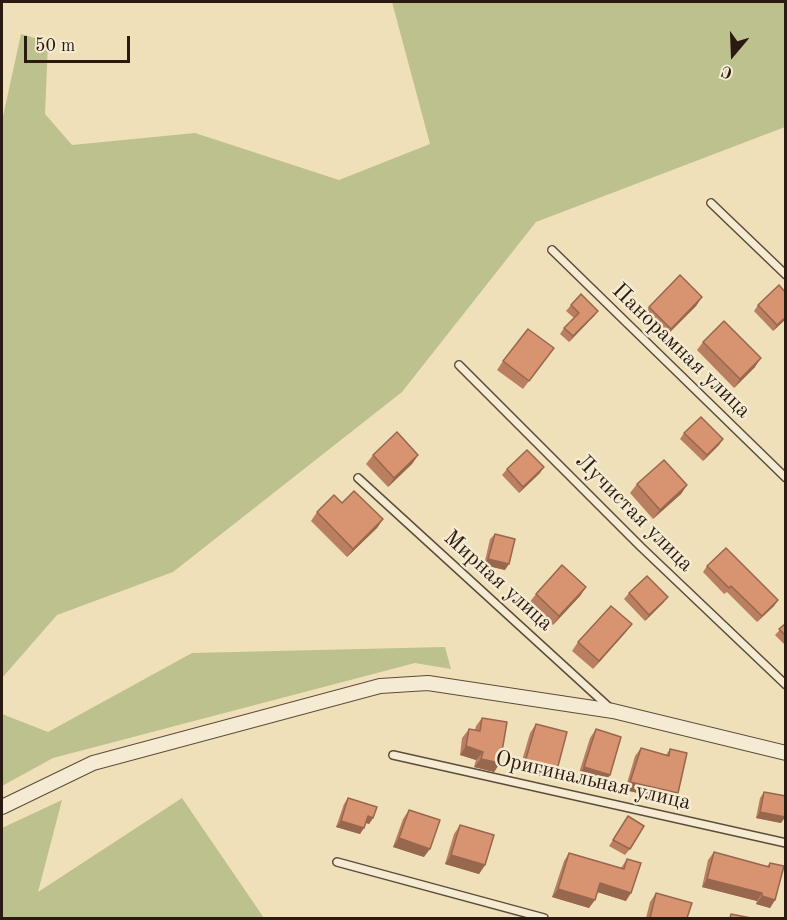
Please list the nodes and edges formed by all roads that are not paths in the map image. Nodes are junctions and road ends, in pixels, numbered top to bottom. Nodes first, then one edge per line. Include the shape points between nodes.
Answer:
1 (711, 203) dead end
2 (552, 250) dead end
3 (786, 275) edge
4 (459, 365) dead end
5 (358, 478) dead end
6 (786, 478) edge
7 (786, 685) edge
8 (613, 711) junction
9 (786, 753) edge
10 (393, 754) dead end
11 (2, 807) edge
12 (786, 843) edge
13 (337, 861) dead end
14 (544, 918) edge

1 - 3 lane
2 - 6 lane, Панорамная улица
4 - 7 lane, Лучистая улица
5 - 8 lane, Мирная улица
8 - 9 street
8 - 11 street via 428,682 380,686 93,763
10 - 12 lane, Оригинальная улица
13 - 14 lane

